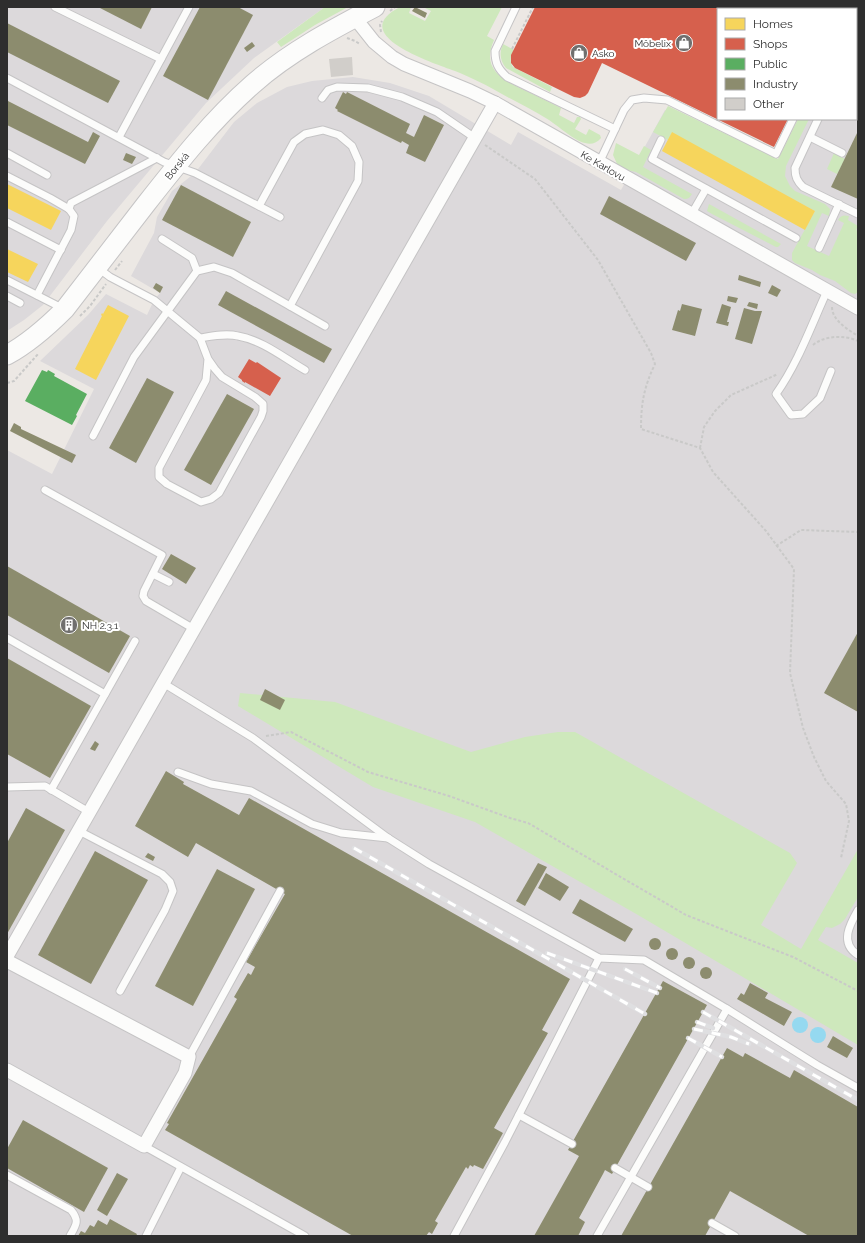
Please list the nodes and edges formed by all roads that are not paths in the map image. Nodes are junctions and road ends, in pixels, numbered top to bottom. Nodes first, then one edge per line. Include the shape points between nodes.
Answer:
1 (55, 7) edge
2 (189, 7) edge
3 (516, 7) edge
4 (383, 11) edge
5 (355, 18) junction
6 (161, 59) junction
7 (7, 78) edge
8 (322, 98) dead end
9 (495, 103) junction
10 (793, 120) edge
11 (818, 120) edge
12 (615, 129) junction
13 (119, 137) junction
14 (810, 137) junction
15 (475, 138) junction
16 (661, 140) dead end
17 (842, 152) dead end
18 (7, 153) edge
19 (157, 158) junction
20 (599, 164) junction
21 (176, 167) junction
22 (47, 175) dead end
23 (7, 176) edge
24 (706, 189) junction
25 (839, 204) junction
26 (260, 206) junction
27 (69, 209) junction
28 (858, 214) edge
29 (691, 215) junction
30 (280, 216) dead end
31 (7, 222) edge
32 (796, 238) dead end
33 (162, 239) dead end
34 (819, 248) dead end
35 (61, 250) junction
36 (97, 267) junction
37 (197, 271) junction
38 (7, 280) edge
39 (827, 291) junction
40 (37, 295) junction
41 (7, 296) edge
42 (20, 303) dead end
43 (290, 306) junction
44 (858, 308) edge
45 (64, 309) junction
46 (168, 312) junction
47 (325, 326) dead end
48 (200, 338) junction
49 (7, 355) edge
50 (208, 359) junction
51 (305, 370) dead end
52 (831, 371) dead end
53 (93, 436) dead end
54 (45, 490) dead end
55 (153, 574) junction
56 (168, 582) dead end
57 (194, 629) junction
58 (7, 638) edge
59 (135, 641) dead end
60 (163, 683) junction
61 (105, 694) junction
62 (178, 772) dead end
63 (7, 787) edge
64 (51, 790) junction
65 (89, 812) junction
66 (78, 831) junction
67 (388, 838) junction
68 (280, 891) dead end
69 (858, 910) edge
70 (858, 955) edge
71 (7, 956) edge
72 (599, 958) junction
73 (7, 961) edge
74 (120, 990) dead end
75 (727, 1009) junction
76 (189, 1057) junction
77 (7, 1070) edge
78 (858, 1088) edge
79 (519, 1114) junction
80 (572, 1144) dead end
81 (144, 1146) junction
82 (181, 1167) junction
83 (615, 1168) dead end
84 (7, 1175) edge
85 (631, 1177) junction
86 (648, 1187) dead end
87 (712, 1223) dead end
88 (70, 1236) edge
89 (146, 1236) edge
90 (305, 1236) edge
91 (454, 1236) edge
92 (597, 1236) edge
93 (735, 1236) edge

1 - 6 lane
2 - 6 lane
3 - 12 lane via 496,51 495,59 499,70
4 - 5 street, Borská
5 - 9 street, Ke Karlovu via 364,32 392,57
5 - 21 street, Borská via 284,60 254,84 224,111
6 - 13 lane
7 - 13 lane
8 - 15 lane via 328,90 337,87 368,88 402,97 437,112
9 - 15 street
9 - 20 street, Ke Karlovu
10 - 12 lane via 776,154 667,100 632,100
11 - 14 lane
12 - 20 lane
13 - 19 lane
14 - 17 lane
14 - 25 lane via 795,168 795,176 803,187
15 - 57 street
16 - 24 lane via 652,159
18 - 22 lane
19 - 21 lane
19 - 27 lane via 71,203
20 - 29 street, Ke Karlovu
21 - 26 lane
21 - 36 street, Borská
23 - 27 lane
24 - 29 lane
24 - 32 lane
25 - 28 lane
25 - 34 lane
26 - 30 lane
26 - 43 lane via 294,142 305,134 323,130 338,134 352,146 359,162 358,181
27 - 35 lane via 74,216 71,230
29 - 39 street, Ke Karlovu
31 - 35 lane
33 - 37 lane via 192,258
35 - 40 lane
36 - 45 street, Borská
36 - 46 lane via 110,277 154,300
37 - 43 lane via 214,267 232,273
37 - 46 lane
38 - 40 lane
39 - 44 street, Ke Karlovu
39 - 52 lane via 797,360 776,394 792,415 803,414 820,398
40 - 45 lane
41 - 42 lane
43 - 47 lane
45 - 49 street, Borská via 33,339
46 - 48 lane
46 - 53 lane via 134,357
48 - 50 lane
48 - 51 lane via 237,336 256,342
50 - 50 lane via 206,380 158,468 159,477 167,484 201,502 219,493 261,417 264,404 222,377
54 - 55 lane via 162,555
55 - 56 lane
55 - 57 lane via 144,590 143,596 146,601
57 - 60 street
58 - 61 lane
59 - 61 lane
60 - 65 street
60 - 67 lane via 253,738
61 - 64 lane
62 - 67 lane via 211,784 252,791 312,824 341,833
63 - 64 lane via 45,786
64 - 65 lane
65 - 66 street
66 - 71 street
66 - 74 lane via 162,874 170,882 173,891
67 - 72 lane via 429,864
68 - 76 lane
69 - 70 lane via 850,924 847,938 850,948
72 - 75 lane via 644,960
72 - 79 lane
73 - 76 street
75 - 78 lane
75 - 85 lane
76 - 81 street via 185,1073
77 - 81 street
79 - 80 lane
79 - 91 lane
81 - 82 lane
82 - 89 lane
82 - 90 lane
83 - 85 lane
84 - 88 lane via 71,1210 77,1220
85 - 86 lane
85 - 92 lane
87 - 93 lane

